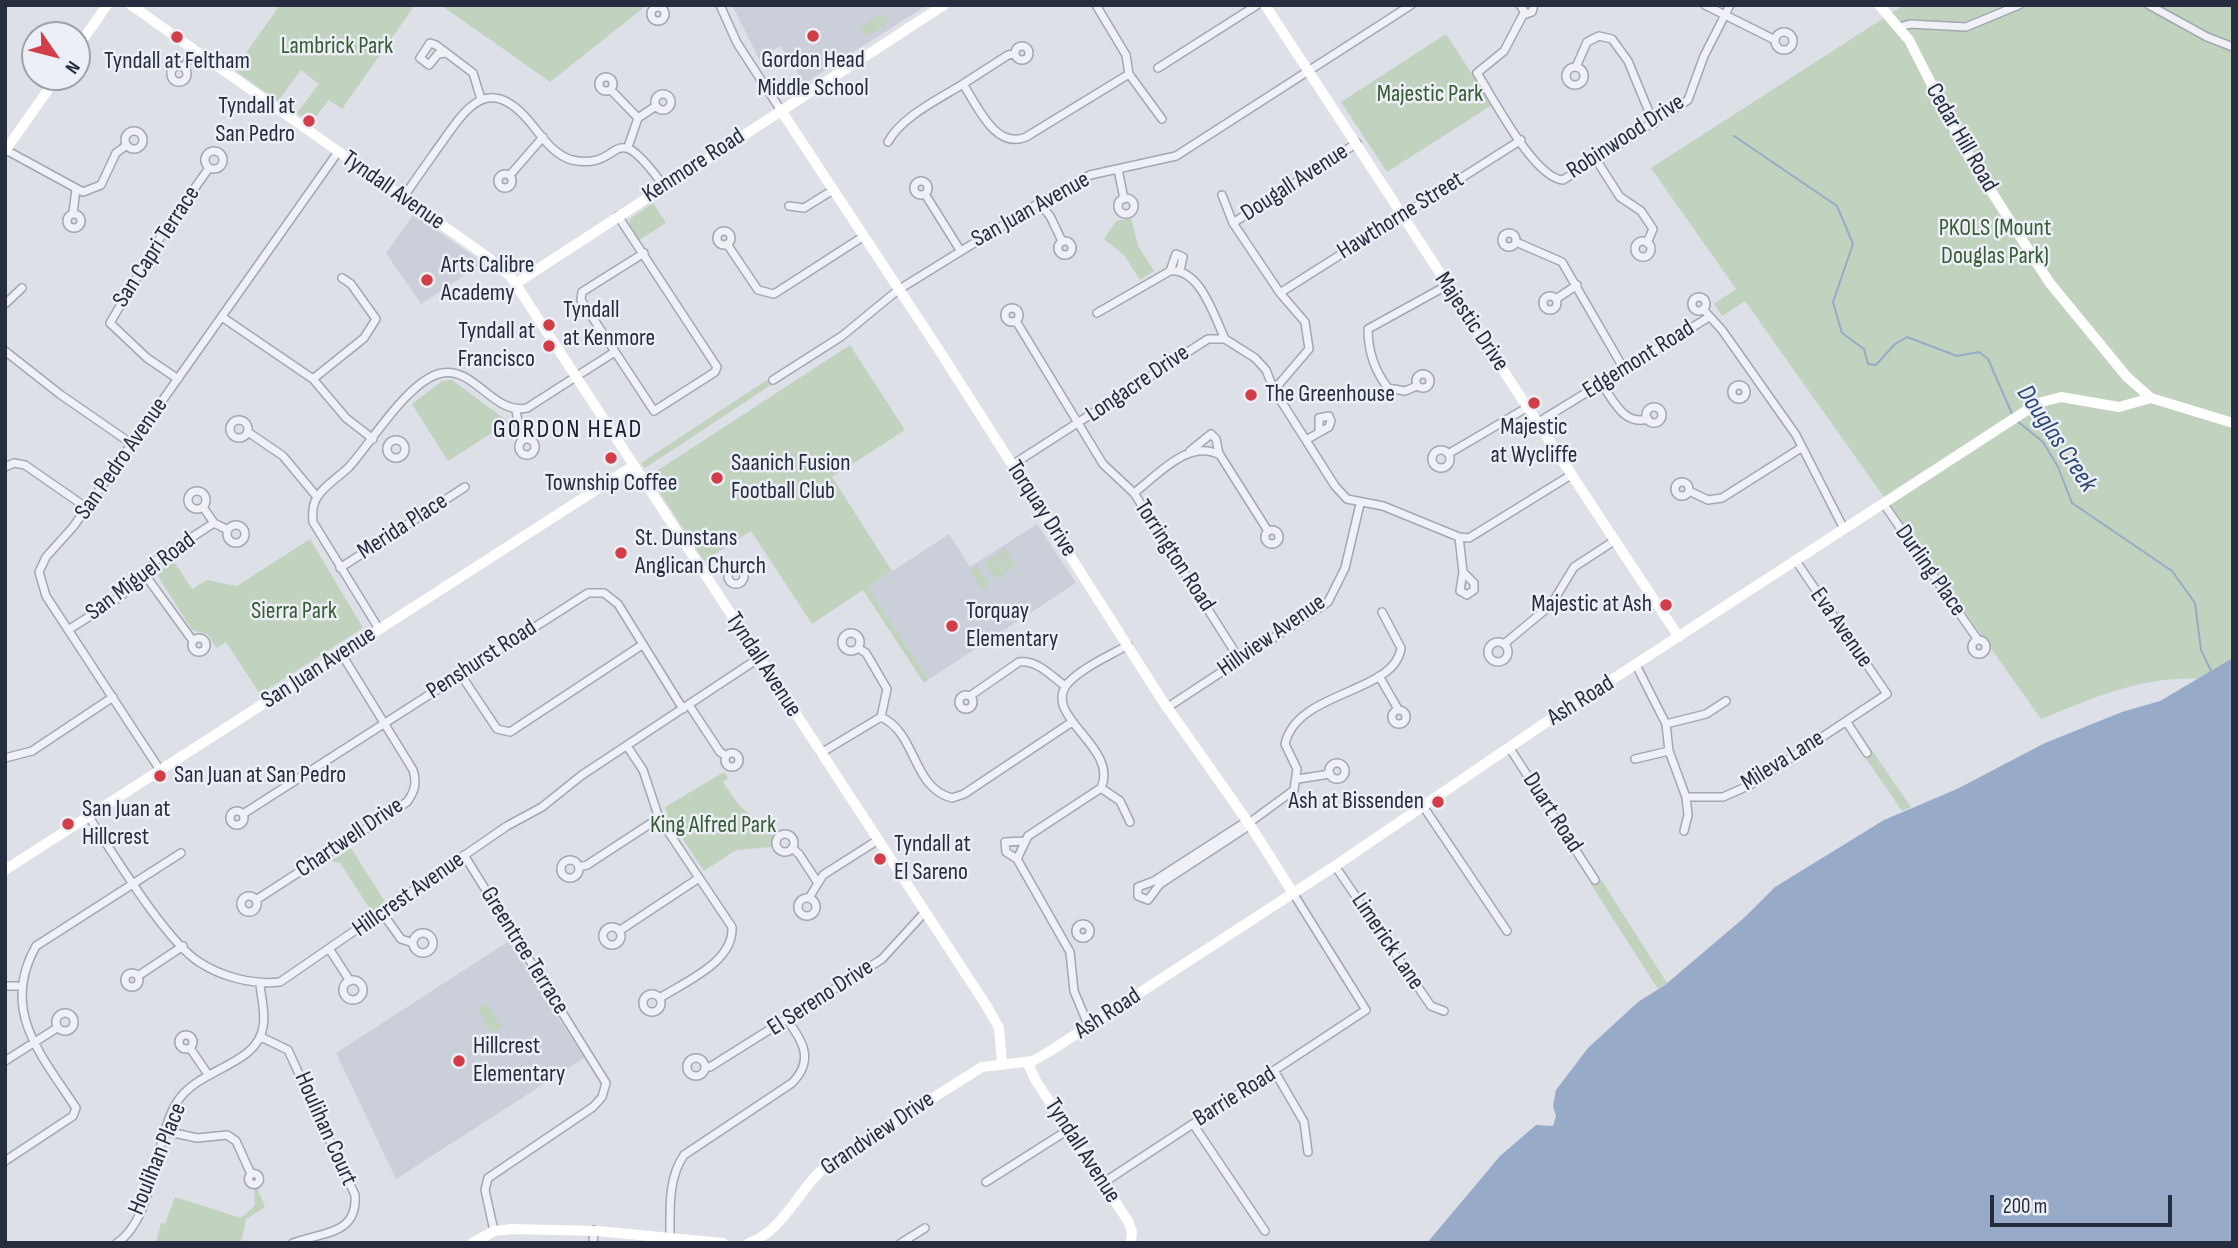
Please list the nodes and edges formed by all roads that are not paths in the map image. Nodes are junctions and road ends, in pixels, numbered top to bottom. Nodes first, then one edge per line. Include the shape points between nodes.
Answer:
1 (107, 5) edge
2 (131, 5) edge
3 (720, 5) edge
4 (944, 5) edge
5 (1257, 5) edge
6 (1265, 5) edge
7 (1411, 5) edge
8 (1520, 5) edge
9 (1534, 5) edge
10 (1705, 5) edge
11 (1730, 5) edge
12 (2019, 5) edge
13 (2149, 5) edge
14 (1098, 6) edge
15 (1878, 6) edge
16 (1524, 13) junction
17 (1724, 16) junction
18 (1900, 27) junction
19 (91, 28) edge
20 (1774, 40) dead end
21 (2233, 47) edge
22 (195, 50) junction
23 (446, 53) dead end
24 (1015, 54) dead end
25 (184, 67) dead end
26 (1576, 67) dead end
27 (1158, 68) dead end
28 (1309, 71) junction
29 (1129, 74) junction
30 (963, 84) junction
31 (611, 90) dead end
32 (47, 91) edge
33 (481, 99) junction
34 (656, 106) dead end
35 (780, 109) junction
36 (638, 118) junction
37 (1162, 119) dead end
38 (1654, 124) junction
39 (543, 137) junction
40 (1521, 140) junction
41 (888, 142) dead end
42 (1357, 143) junction
43 (127, 145) dead end
44 (628, 147) junction
45 (6, 150) edge
46 (338, 152) junction
47 (1597, 161) junction
48 (209, 168) dead end
49 (1118, 169) junction
50 (510, 175) dead end
51 (663, 186) junction
52 (76, 189) junction
53 (833, 190) junction
54 (925, 194) dead end
55 (1222, 195) dead end
56 (403, 198) junction
57 (1124, 199) dead end
58 (1039, 202) junction
59 (789, 206) dead end
60 (73, 214) dead end
61 (1403, 214) junction
62 (618, 216) junction
63 (1233, 223) junction
64 (864, 236) junction
65 (1062, 241) dead end
66 (1516, 242) dead end
67 (1647, 243) dead end
68 (727, 244) dead end
69 (960, 250) junction
70 (643, 253) junction
71 (1180, 270) junction
72 (1170, 271) junction
73 (342, 278) dead end
74 (515, 284) junction
75 (1577, 285) junction
76 (1446, 286) junction
77 (22, 288) dead end
78 (898, 290) junction
79 (1280, 293) junction
80 (1556, 299) dead end
81 (5, 304) edge
82 (1703, 309) dead end
83 (1097, 313) dead end
84 (222, 317) junction
85 (1709, 317) junction
86 (1016, 321) dead end
87 (1225, 339) junction
88 (5, 351) edge
89 (613, 353) junction
90 (1624, 369) junction
91 (576, 378) junction
92 (178, 379) junction
93 (313, 379) junction
94 (1757, 379) junction
95 (772, 380) dead end
96 (1601, 383) junction
97 (1417, 386) dead end
98 (1745, 388) dead end
99 (1273, 390) junction
100 (2151, 398) junction
101 (1528, 407) junction
102 (516, 411) junction
103 (1647, 419) dead end
104 (2233, 422) edge
105 (1537, 423) junction
106 (1077, 424) junction
107 (1319, 431) dead end
108 (248, 432) dead end
109 (374, 437) junction
110 (522, 440) dead end
111 (1306, 440) junction
112 (132, 444) junction
113 (389, 444) dead end
114 (1801, 448) junction
115 (1189, 451) junction
116 (1448, 454) dead end
117 (1220, 455) junction
118 (1012, 465) junction
119 (633, 466) junction
120 (5, 467) edge
121 (1571, 475) junction
122 (465, 487) dead end
123 (1689, 491) dead end
124 (1134, 493) junction
125 (317, 497) junction
126 (1360, 503) junction
127 (1883, 503) junction
128 (203, 507) dead end
129 (87, 508) junction
130 (214, 523) junction
131 (1844, 529) junction
132 (228, 530) dead end
133 (1268, 531) dead end
134 (1459, 537) junction
135 (1614, 541) junction
136 (1796, 561) junction
137 (340, 568) junction
138 (143, 572) junction
139 (1463, 572) dead end
140 (730, 581) dead end
141 (715, 591) junction
142 (1382, 612) dead end
143 (379, 629) junction
144 (68, 631) junction
145 (1679, 637) junction
146 (193, 640) dead end
147 (1978, 640) dead end
148 (1504, 644) dead end
149 (642, 645) junction
150 (1128, 645) junction
151 (858, 648) dead end
152 (341, 653) junction
153 (759, 658) junction
154 (1240, 660) junction
155 (1636, 665) junction
156 (461, 675) junction
157 (1379, 676) junction
158 (1065, 687) junction
159 (1887, 694) joint
160 (970, 696) dead end
161 (113, 697) junction
162 (1726, 701) dead end
163 (686, 707) junction
164 (1168, 708) junction
165 (1398, 709) dead end
166 (881, 717) junction
167 (1846, 721) junction
168 (1072, 722) junction
169 (384, 723) junction
170 (1666, 724) junction
171 (503, 732) junction
172 (498, 741) dead end
173 (627, 746) junction
174 (1508, 747) junction
175 (1669, 751) junction
176 (821, 752) junction
177 (1867, 753) dead end
178 (726, 756) dead end
179 (5, 758) edge
180 (1635, 759) dead end
181 (160, 770) junction
182 (1330, 774) dead end
183 (1298, 779) junction
184 (1101, 788) junction
185 (1686, 797) junction
186 (1423, 806) junction
187 (243, 814) dead end
188 (89, 817) junction
189 (659, 818) junction
190 (1130, 822) dead end
191 (1249, 823) junction
192 (1684, 831) dead end
193 (878, 840) junction
194 (1024, 841) junction
195 (792, 848) dead end
196 (181, 853) dead end
197 (464, 855) junction
198 (1017, 859) junction
199 (1335, 866) junction
200 (579, 867) dead end
201 (5, 870) edge
202 (699, 878) junction
203 (1595, 880) dead end
204 (134, 882) junction
205 (818, 883) junction
206 (1293, 893) junction
207 (809, 898) dead end
208 (256, 900) dead end
209 (925, 912) junction
210 (383, 914) junction
211 (620, 931) dead end
212 (1507, 931) dead end
213 (1077, 934) dead end
214 (1065, 941) junction
215 (413, 943) dead end
216 (183, 946) junction
217 (330, 950) junction
218 (138, 976) dead end
219 (350, 981) dead end
220 (260, 984) junction
221 (5, 986) edge
222 (17, 986) junction
223 (660, 998) dead end
224 (1366, 1010) joint
225 (1444, 1012) dead end
226 (787, 1020) junction
227 (1089, 1027) junction
228 (57, 1028) dead end
229 (261, 1037) junction
230 (34, 1042) junction
231 (190, 1048) dead end
232 (5, 1060) edge
233 (1027, 1062) junction
234 (1002, 1063) junction
235 (705, 1067) dead end
236 (1275, 1072) junction
237 (207, 1073) junction
238 (1193, 1124) junction
239 (1068, 1130) junction
240 (165, 1131) junction
241 (1308, 1152) dead end
242 (5, 1160) edge
243 (251, 1174) dead end
244 (986, 1182) dead end
245 (1103, 1183) junction
246 (925, 1228) dead end
247 (594, 1230) junction
248 (494, 1231) junction
249 (1265, 1231) dead end
250 (670, 1236) junction
251 (1132, 1241) edge
252 (755, 1242) edge
253 (117, 1243) edge
254 (293, 1243) edge
255 (472, 1243) edge
256 (593, 1243) edge
257 (723, 1243) edge
258 (901, 1243) edge

1 - 19 street
2 - 22 street, Tyndall Avenue
3 - 35 street, Torquay Drive via 737,43
4 - 35 street, Kenmore Road
5 - 27 street
6 - 28 street, Majestic Drive
7 - 28 street, San Juan Avenue
8 - 16 street
9 - 16 street via 1530,13
10 - 17 street
11 - 17 street, Robinwood Drive
12 - 18 street via 1966,27
13 - 21 street
14 - 29 street via 1126,55
15 - 18 street, Cedar Hill Road
16 - 40 street, Robinwood Drive via 1504,51 1477,73
17 - 20 street
17 - 38 street, Robinwood Drive via 1700,64 1692,94
18 - 100 street, Cedar Hill Road via 1965,149 2049,282 2127,377
22 - 25 street
22 - 46 street, Tyndall Avenue
23 - 33 street via 473,73
24 - 30 street
26 - 38 street via 1587,42 1599,36 1612,38 1628,61
28 - 42 street, Majestic Drive
28 - 49 street, San Juan Avenue via 1176,156
29 - 30 street via 1016,140 995,131
29 - 37 street
30 - 41 street via 922,110
31 - 36 street
32 - 45 street
33 - 39 street via 508,102
33 - 56 street via 465,109
34 - 36 street
35 - 51 street, Kenmore Road
35 - 53 street, Torquay Drive
36 - 44 street
38 - 47 street, Robinwood Drive
39 - 44 street via 556,152 573,160 595,160
39 - 50 street
40 - 47 street, Robinwood Drive via 1534,162 1555,180
40 - 61 street, Hawthorne Street
42 - 61 street, Majestic Drive
42 - 63 street, Dougall Avenue
43 - 52 street via 116,153 101,185 90,191
44 - 51 street via 640,154
45 - 52 street
46 - 56 street, Tyndall Avenue
46 - 84 street, San Pedro Avenue
47 - 67 street via 1620,197 1641,211 1653,229
48 - 92 street, San Capri Terrace via 163,233 110,323
49 - 57 street
49 - 58 street, San Juan Avenue via 1090,174
51 - 62 street, Kenmore Road
52 - 60 street
53 - 59 street via 804,208
53 - 64 street, Torquay Drive
54 - 69 street
55 - 63 street
56 - 74 street, Tyndall Avenue via 491,260
58 - 65 street
58 - 69 street, San Juan Avenue
61 - 76 street, Majestic Drive
61 - 79 street, Hawthorne Street
62 - 70 street
62 - 74 street, Kenmore Road
63 - 79 street
64 - 68 street via 774,294 758,290
64 - 78 street, Torquay Drive
66 - 75 street via 1562,262
69 - 78 street, San Juan Avenue
70 - 89 street via 582,292 581,300
70 - 89 street via 717,367 653,411
71 - 72 street
71 - 72 street via 1183,257 1176,254
71 - 87 street via 1189,274 1203,295
72 - 83 street
73 - 93 street via 376,319 365,338
74 - 91 street, Tyndall Avenue
75 - 80 street
75 - 90 street
76 - 97 street via 1368,329 1368,346 1385,384 1399,392
76 - 101 street, Majestic Drive
77 - 81 street
78 - 95 street, San Juan Avenue via 842,336
78 - 118 street, Torquay Drive
79 - 99 street via 1305,322 1309,349
82 - 85 street
84 - 92 street, San Pedro Avenue
84 - 93 street
85 - 90 street, Edgemont Road
85 - 94 street, Edgemont Road
86 - 106 street, Torrington Road
87 - 99 street via 1255,358 1266,370
87 - 106 street, Longacre Drive via 1194,345
88 - 112 street
89 - 91 street
90 - 96 street, Edgemont Road
91 - 102 street
91 - 119 street, Tyndall Avenue
92 - 112 street, San Pedro Avenue
93 - 109 street via 346,418
94 - 98 street
94 - 114 street, Edgemont Road
96 - 103 street via 1628,419
96 - 105 street, Edgemont Road
99 - 111 street
100 - 104 street
100 - 127 street, Ash Road via 2119,407 2061,397 2038,402
101 - 105 street, Majestic Drive
101 - 116 street
102 - 109 street via 454,374 442,373 408,395
102 - 110 street
105 - 121 street, Majestic Drive
106 - 118 street, Longacre Drive
106 - 124 street, Torrington Road via 1103,464
107 - 111 street
108 - 125 street via 283,456
109 - 113 street
109 - 125 street
111 - 126 street via 1335,486
112 - 129 street, San Pedro Avenue
114 - 123 street via 1722,498 1708,500
114 - 131 street, Edgemont Road
115 - 117 street via 1202,449
115 - 117 street via 1211,434
115 - 124 street
117 - 133 street
118 - 150 street, Torquay Drive
119 - 141 street, Tyndall Avenue
119 - 143 street, San Juan Avenue
120 - 129 street via 25,465
121 - 134 street via 1469,538
121 - 135 street, Majestic Drive
122 - 137 street, Merida Place
124 - 154 street, Torrington Road
125 - 137 street via 313,522
126 - 134 street via 1383,506
126 - 154 street, Hillview Avenue via 1345,568 1328,602
127 - 131 street, Ash Road
127 - 147 street, Durling Place
128 - 130 street
129 - 144 street, San Pedro Avenue via 39,572 42,589
130 - 132 street
130 - 138 street, San Miguel Road
131 - 136 street, Ash Road
134 - 139 street
135 - 145 street, Majestic Drive
135 - 148 street via 1574,568 1551,606
136 - 145 street, Ash Road
136 - 159 street, Eva Avenue
137 - 143 street
138 - 144 street, San Miguel Road via 120,597
138 - 146 street
140 - 141 street
141 - 153 street, Tyndall Avenue
142 - 157 street via 1402,648 1397,662
143 - 152 street, San Juan Avenue
144 - 161 street, San Pedro Avenue
145 - 155 street, Ash Road
149 - 156 street, Penshurst Road via 615,600 592,592
149 - 163 street, Penshurst Road
149 - 171 street via 510,732
150 - 158 street
150 - 164 street, Torquay Drive
151 - 166 street via 866,653 887,689
152 - 169 street, Chartwell Drive
152 - 181 street, San Juan Avenue
153 - 163 street, Hillcrest Avenue
153 - 176 street, Tyndall Avenue
154 - 164 street, Hillview Avenue
155 - 170 street
155 - 174 street, Ash Road
156 - 169 street, Penshurst Road
156 - 171 street
157 - 165 street
157 - 183 street via 1345,691 1292,726 1285,744
158 - 160 street via 1027,661
158 - 168 street via 1063,704
159 - 167 street, Mileva Lane
161 - 179 street via 32,751
161 - 181 street, San Pedro Avenue
162 - 170 street via 1706,714
163 - 173 street, Hillcrest Avenue
163 - 178 street, Penshurst Road
164 - 191 street, Torquay Drive
166 - 168 street via 900,731 931,788 952,798
166 - 176 street
167 - 177 street
167 - 185 street, Mileva Lane via 1750,785 1723,797
168 - 184 street via 1105,767
169 - 187 street, Penshurst Road
169 - 208 street, Chartwell Drive via 413,770 413,794
170 - 175 street
171 - 172 street
173 - 189 street via 643,770
173 - 197 street, Hillcrest Avenue
174 - 186 street, Ash Road
174 - 203 street, Duart Road
175 - 180 street
175 - 185 street
176 - 193 street, Tyndall Avenue
181 - 188 street, San Juan Avenue
182 - 183 street
183 - 191 street via 1286,798
184 - 190 street via 1120,801
184 - 194 street
185 - 192 street
186 - 199 street, Ash Road
186 - 212 street
188 - 201 street, San Juan Avenue
188 - 204 street
189 - 200 street
189 - 202 street
191 - 191 street via 1154,881 1143,883 1138,896 1148,900 1160,884
191 - 206 street, Torquay Drive
193 - 205 street via 823,875
193 - 209 street, Tyndall Avenue
194 - 198 street
194 - 198 street via 1005,842 1006,852
195 - 205 street
196 - 204 street
197 - 210 street, Hillcrest Avenue
197 - 248 street, Greentree Terrace via 606,1083 593,1107 488,1178 485,1190
198 - 214 street
199 - 206 street, Ash Road
199 - 225 street, Limerick Lane via 1431,1006
202 - 211 street
202 - 223 street via 732,927 733,940 721,958
204 - 216 street
204 - 222 street via 36,946
205 - 207 street
206 - 224 street, Torquay Drive
206 - 227 street, Ash Road
209 - 226 street, El Sereno Drive via 882,960
209 - 234 street, Tyndall Avenue via 997,1023
210 - 215 street via 401,939
210 - 217 street, Hillcrest Avenue
213 - 214 street
214 - 227 street via 1073,962 1076,1000
216 - 218 street
216 - 220 street via 214,970
217 - 219 street
217 - 220 street, Hillcrest Avenue via 280,982
220 - 229 street
221 - 222 street
222 - 230 street via 20,1020
224 - 236 street, Barrie Road
226 - 235 street, El Sereno Drive
226 - 250 street via 805,1049 803,1070 792,1083 684,1154 672,1184
227 - 233 street, Ash Road
228 - 230 street
229 - 237 street, Houlihan Place via 241,1058
229 - 254 street, Houlihan Court via 288,1050 355,1195 354,1211 338,1231
230 - 232 street
230 - 242 street via 76,1108 73,1116
231 - 237 street
233 - 234 street, Grandview Drive
233 - 239 street, Tyndall Avenue
234 - 252 street, Grandview Drive via 982,1067 826,1165
236 - 238 street, Barrie Road
236 - 241 street via 1304,1122
237 - 240 street, Houlihan Place via 179,1099
238 - 245 street, Barrie Road
238 - 249 street
239 - 244 street
239 - 245 street, Tyndall Avenue
240 - 243 street via 197,1138 227,1135 236,1142
240 - 253 street, Houlihan Place via 136,1219
245 - 251 street, Tyndall Avenue via 1130,1225
246 - 258 street
247 - 248 street
247 - 250 street
247 - 256 street
248 - 255 street
250 - 257 street

